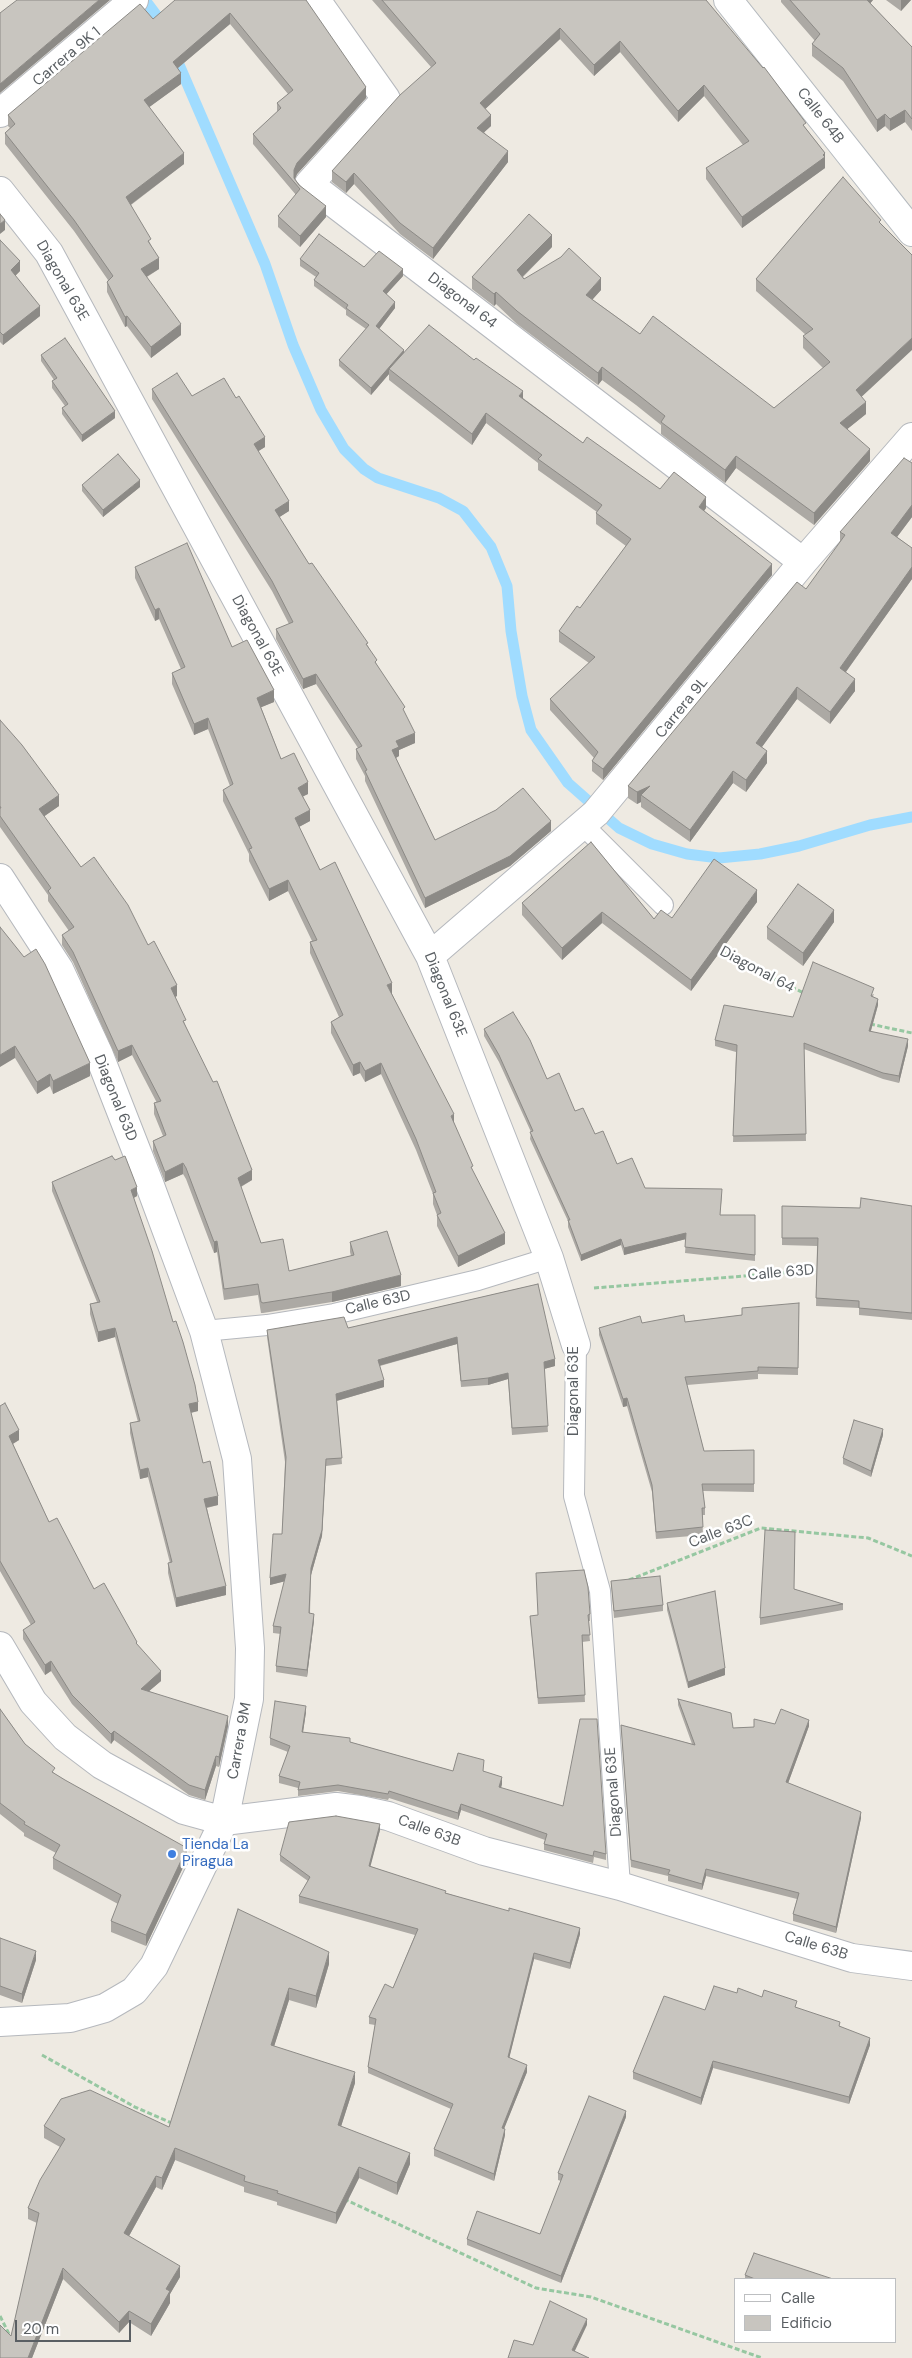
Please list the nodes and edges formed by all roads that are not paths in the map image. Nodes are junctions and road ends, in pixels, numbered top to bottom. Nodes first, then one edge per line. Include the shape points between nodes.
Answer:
1 (134, 0) edge
2 (316, 0) edge
3 (728, 0) edge
4 (0, 113) edge
5 (0, 191) edge
6 (912, 232) edge
7 (912, 437) edge
8 (802, 562) junction
9 (593, 815) junction
10 (0, 878) edge
11 (663, 905) dead end
12 (430, 956) junction
13 (549, 1258) junction
14 (204, 1331) junction
15 (576, 1345) joint
16 (0, 1646) edge
17 (224, 1821) junction
18 (620, 1886) junction
19 (912, 1966) edge
20 (0, 2022) edge

1 - 4 street, Carrera 9K 1
2 - 8 street, Diagonal 64 via 386,99 309,184
3 - 6 street, Calle 64B
5 - 12 street, Diagonal 63E via 49,253
7 - 8 street, Carrera 9L
8 - 9 street, Carrera 9L
9 - 11 lane
9 - 12 street, Carrera 9L
10 - 14 street, Diagonal 63D via 59,968 99,1055
12 - 13 street, Diagonal 63E
13 - 14 lane, Calle 63D via 478,1280 334,1314
13 - 15 street, Diagonal 63E
14 - 17 street, Carrera 9M via 236,1459 250,1648 249,1699
15 - 18 lane, Diagonal 63E via 574,1496 600,1591
16 - 17 street, Calle 63B via 33,1702 65,1737 102,1764 184,1810
17 - 18 street, Calle 63B via 336,1807 360,1810 388,1816 484,1851
17 - 20 street, Carrera 9M via 154,1966 134,1991 105,2008 70,2018
18 - 19 street, Calle 63B via 852,1958

